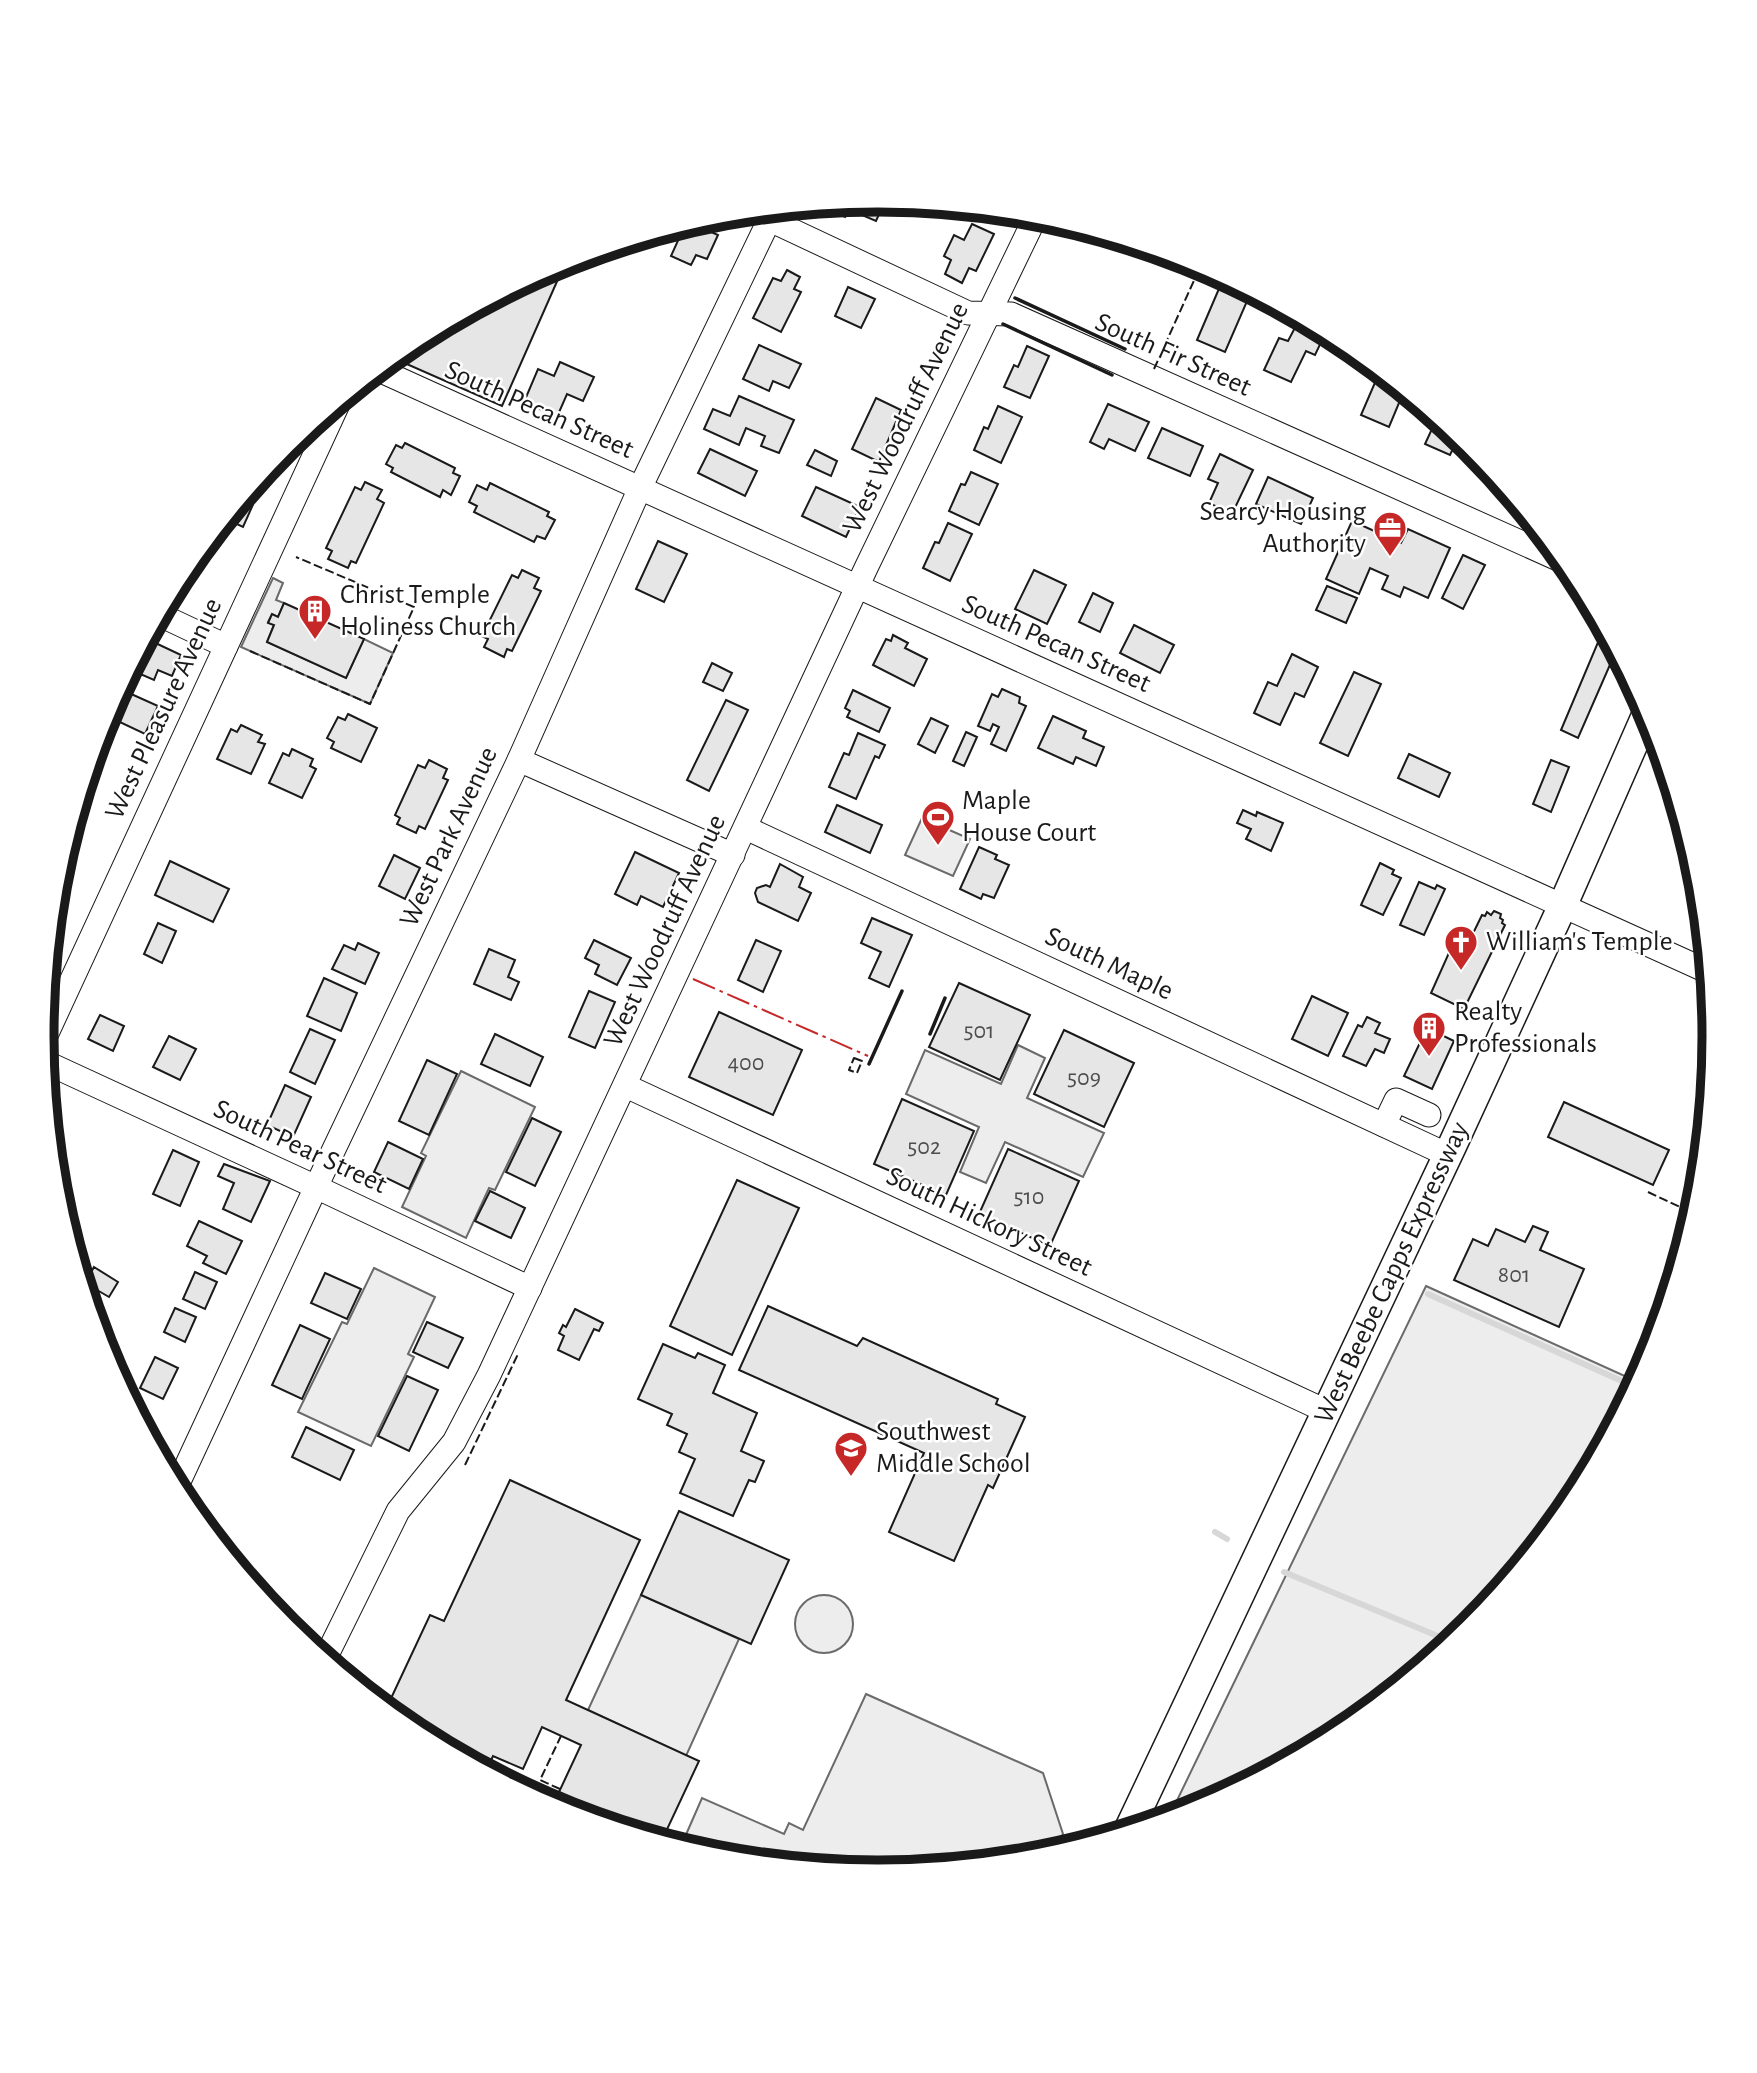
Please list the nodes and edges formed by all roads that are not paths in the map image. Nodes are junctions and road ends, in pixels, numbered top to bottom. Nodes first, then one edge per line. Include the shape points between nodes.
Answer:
1 (775, 219) edge
2 (762, 221) edge
3 (1031, 227) edge
4 (989, 314) junction
5 (389, 374) edge
6 (330, 422) edge
7 (640, 488) junction
8 (1545, 553) edge
9 (858, 587) junction
10 (168, 619) edge
11 (226, 646) junction
12 (1642, 725) edge
13 (519, 760) junction
14 (746, 828) junction
15 (733, 855) junction
16 (1562, 907) junction
17 (1700, 968) edge
18 (55, 1017) edge
19 (55, 1067) edge
20 (625, 1086) junction
21 (1429, 1115) dead end
22 (1384, 1125) junction
23 (1447, 1155) junction
24 (316, 1187) junction
25 (530, 1289) junction
26 (1328, 1412) junction
27 (182, 1476) edge
28 (329, 1650) edge
29 (1133, 1820) edge

1 - 4 street, South Fir Street via 968,313
2 - 7 street, West Park Avenue
3 - 4 street, West Woodruff Avenue
4 - 8 street, South Fir Street via 1011,314
4 - 9 street, West Woodruff Avenue
5 - 7 street, South Pecan Street
6 - 11 street, West Pleasure Avenue
7 - 9 street, South Pecan Street
7 - 13 street, West Park Avenue
9 - 14 street, West Woodruff Avenue
9 - 16 street, South Pecan Street
10 - 11 street
11 - 18 street, West Pleasure Avenue
12 - 16 main road, West Beebe Capps Expressway
13 - 15 street
13 - 24 street, West Park Avenue
14 - 15 street, West Woodruff Avenue
14 - 22 street, South Maple
15 - 20 street, West Woodruff Avenue
16 - 17 street, South Pecan Street
16 - 23 main road, West Beebe Capps Expressway
19 - 24 street, South Pear Street
20 - 25 street, West Woodruff Avenue
20 - 26 street, South Hickory Street
21 - 22 street via 1396,1100
22 - 23 street, South Maple
23 - 26 main road, West Beebe Capps Expressway
24 - 25 street, South Pear Street
24 - 27 street, West Park Avenue
25 - 28 street, West Woodruff Avenue via 454,1442 398,1511
26 - 29 main road, West Beebe Capps Expressway

